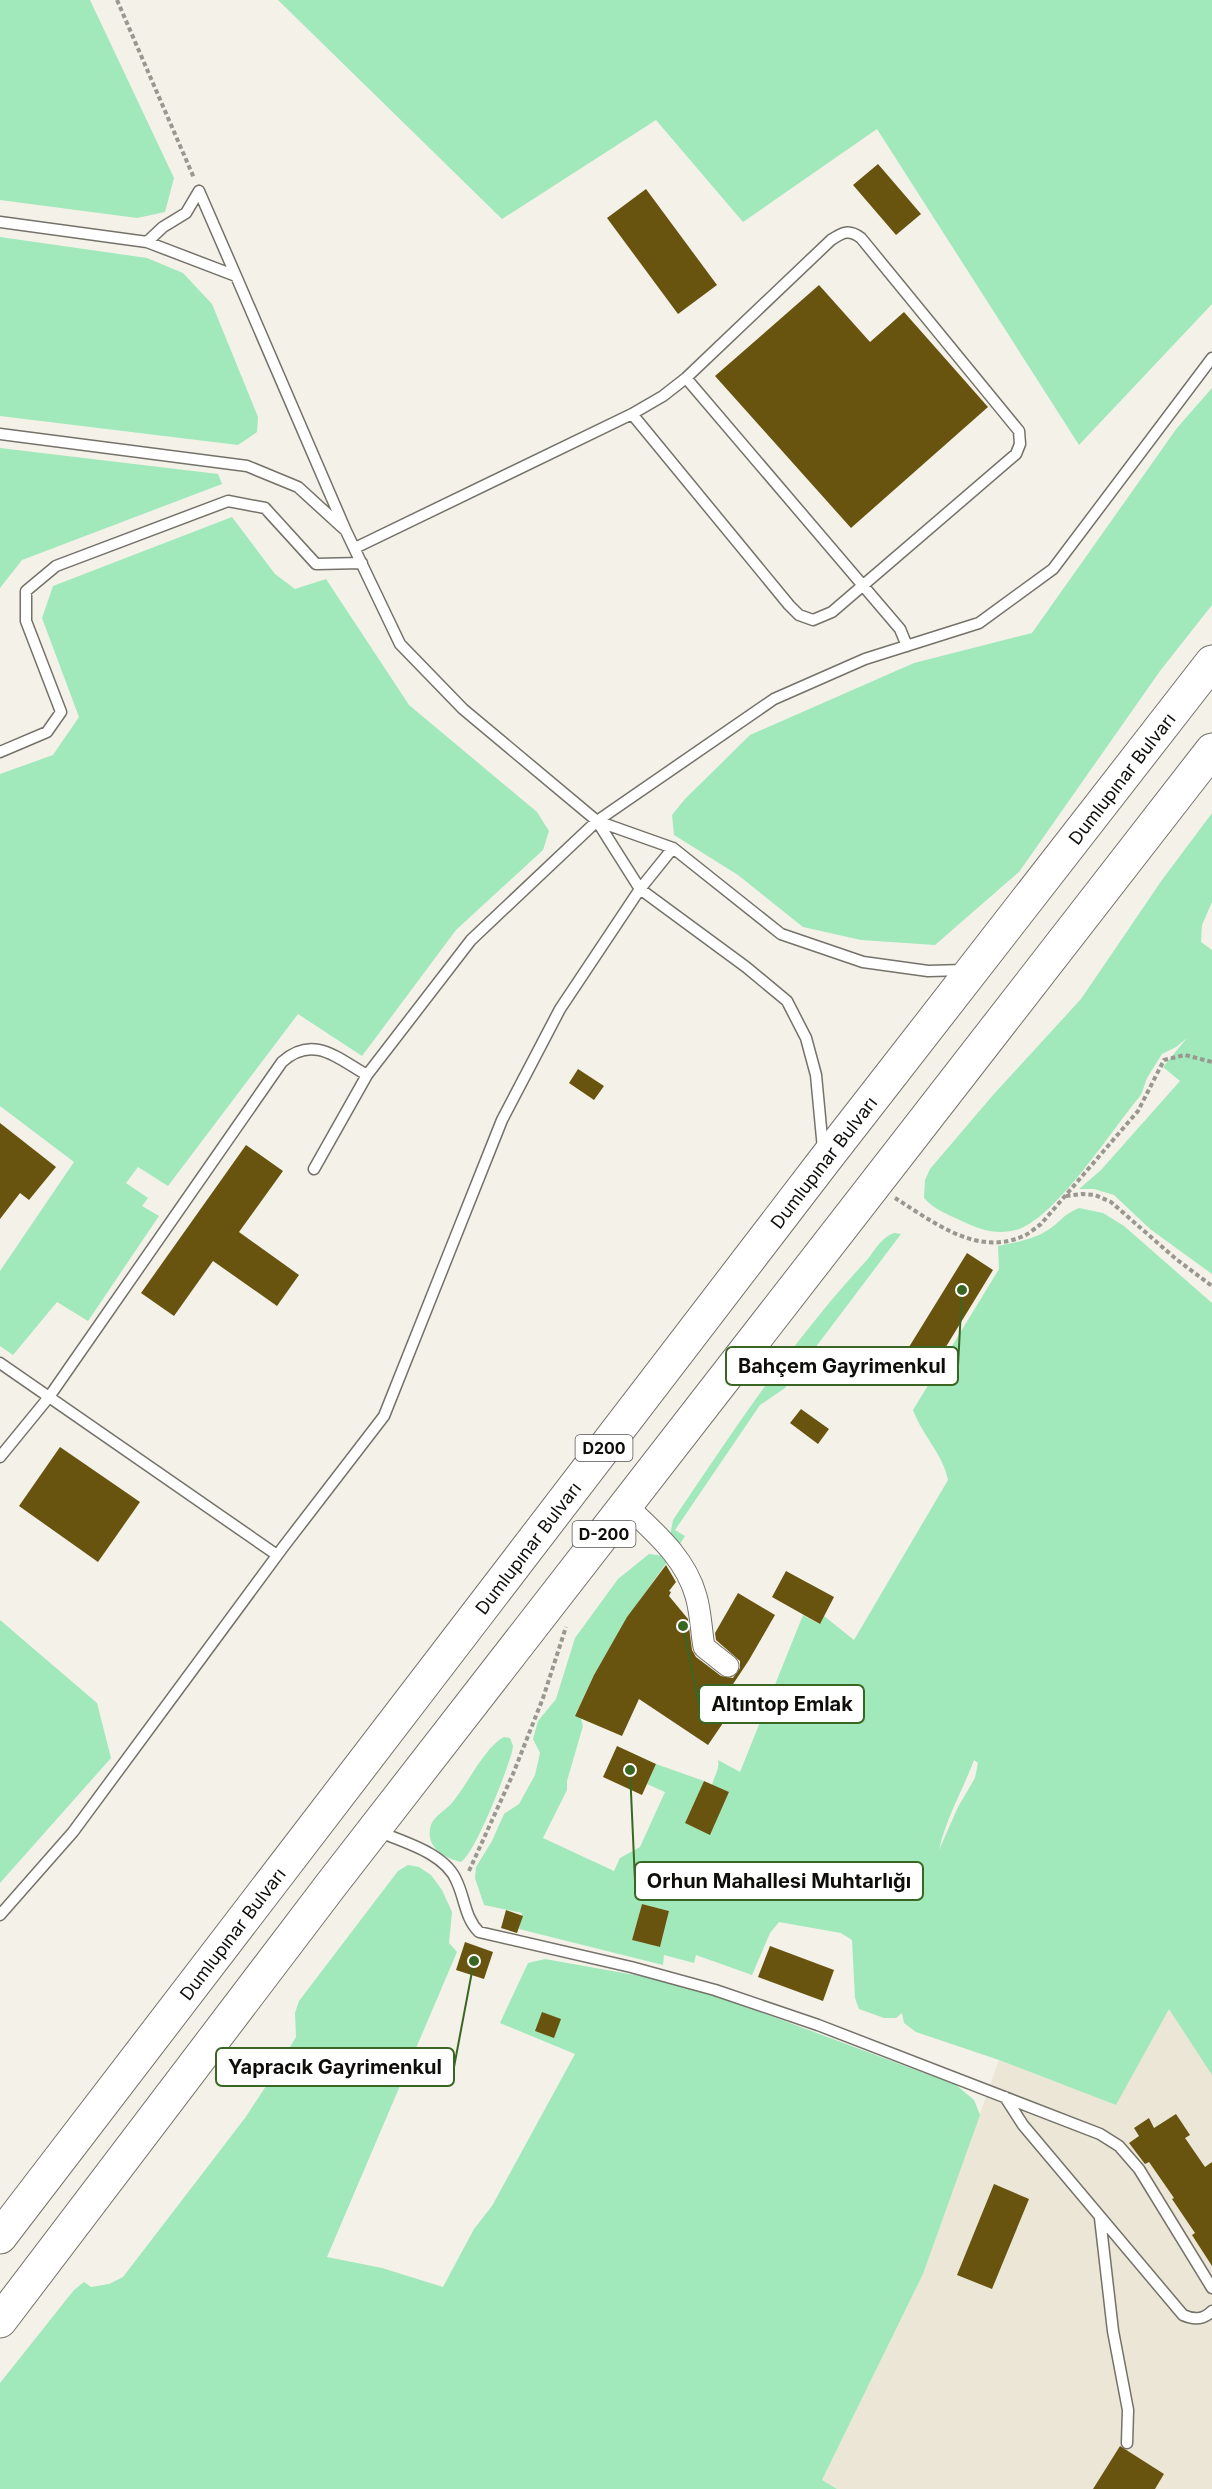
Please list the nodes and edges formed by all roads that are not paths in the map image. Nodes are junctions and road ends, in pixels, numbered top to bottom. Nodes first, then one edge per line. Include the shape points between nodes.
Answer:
1 (0, 222) edge
2 (147, 242) junction
3 (236, 276) junction
4 (1212, 358) edge
5 (686, 378) junction
6 (632, 414) junction
7 (0, 434) edge
8 (346, 531) junction
9 (355, 548) junction
10 (362, 563) junction
11 (862, 585) junction
12 (907, 646) junction
13 (1212, 662) edge
14 (1212, 750) edge
15 (0, 752) edge
16 (597, 821) junction
17 (673, 848) junction
18 (640, 889) junction
19 (974, 970) junction
20 (367, 1075) junction
21 (824, 1161) junction
22 (314, 1169) dead end
23 (0, 1363) edge
24 (49, 1397) junction
25 (0, 1457) edge
26 (626, 1505) junction
27 (277, 1555) junction
28 (728, 1666) dead end
29 (374, 1830) junction
30 (0, 1915) edge
31 (1005, 2097) junction
32 (1100, 2217) junction
33 (0, 2237) edge
34 (1212, 2288) edge
35 (1212, 2311) edge
36 (0, 2321) edge
37 (1127, 2443) dead end

1 - 2 lane
2 - 3 lane
2 - 3 lane via 186,213 200,191
3 - 8 lane
4 - 12 lane via 1053,569 979,622
5 - 6 lane
5 - 11 lane
5 - 11 lane via 831,240 843,232 861,238 1019,431 1020,444 1016,454
6 - 9 lane
6 - 11 lane via 799,615 813,620 832,612
7 - 8 lane via 247,466 298,487
8 - 9 lane
9 - 10 lane
10 - 15 lane via 316,564 265,508 228,501 56,566 26,591 26,621 61,712 47,732
10 - 16 lane via 400,645 463,709
11 - 12 lane via 900,630
12 - 16 lane via 774,699
13 - 19 highway, Dumlupınar Bulvarı / D200
14 - 26 highway, D-200
16 - 17 lane
16 - 18 lane
16 - 20 lane via 471,940
17 - 18 lane
17 - 19 lane via 781,934 863,963 928,971
18 - 21 lane via 787,1001 806,1038 816,1075
18 - 27 lane via 560,1009 502,1120 384,1416
19 - 21 highway, Dumlupınar Bulvarı / D200
20 - 22 lane
20 - 24 lane via 319,1048 294,1051 282,1062
21 - 33 highway, Dumlupınar Bulvarı / D200
23 - 24 lane
24 - 25 lane
24 - 27 lane
26 - 28 street via 674,1552 695,1590 704,1647
26 - 29 highway, D-200
27 - 30 lane via 73,1832
29 - 31 lane via 448,1866 457,1880 471,1924 479,1932 715,1990
29 - 36 highway, D-200
31 - 32 lane via 1023,2125
31 - 34 lane via 1080,2124 1119,2146 1139,2169
32 - 35 lane via 1183,2315 1206,2318
32 - 37 lane via 1113,2331 1128,2410

